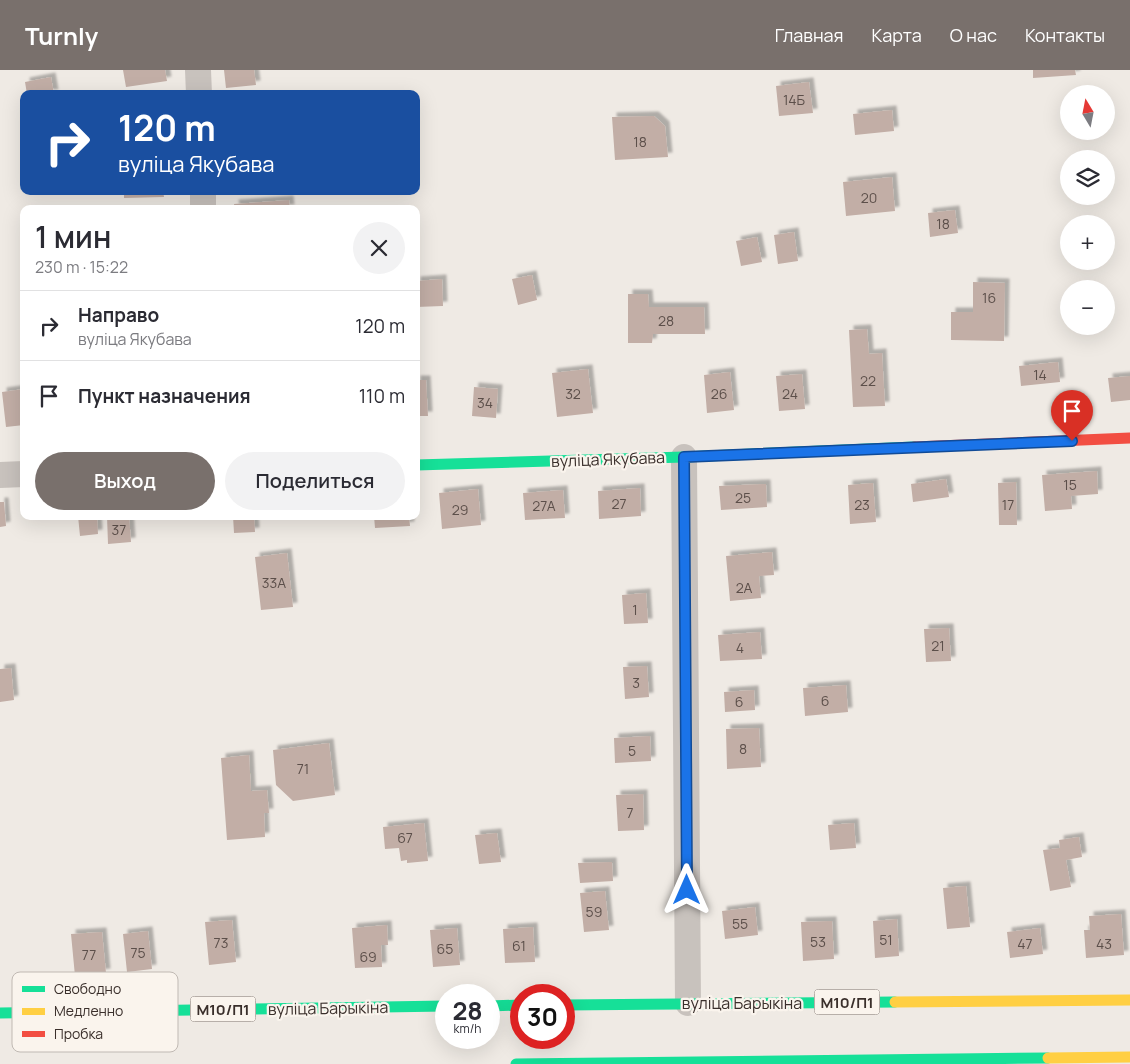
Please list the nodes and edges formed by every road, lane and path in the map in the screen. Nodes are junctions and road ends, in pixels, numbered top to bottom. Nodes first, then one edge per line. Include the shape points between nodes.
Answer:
1 (198, 70) edge
2 (199, 90) edge
3 (1130, 438) edge
4 (684, 457) junction
5 (420, 465) edge
6 (20, 474) edge
7 (0, 475) edge
8 (1130, 1000) edge
9 (688, 1003) junction
10 (575, 1005) edge
11 (435, 1006) edge
12 (178, 1010) edge
13 (1130, 1057) edge
14 (691, 1063) edge
15 (516, 1064) edge

1 - 2 street
3 - 4 main road, вуліца Якубава
4 - 5 main road, вуліца Якубава
4 - 9 street
6 - 7 street
8 - 9 main road, вуліца Барыкіна / М10/П1
9 - 10 main road, вуліца Барыкіна / М10/П1
11 - 12 main road, вуліца Барыкіна / М10/П1
13 - 14 main road
14 - 15 main road

